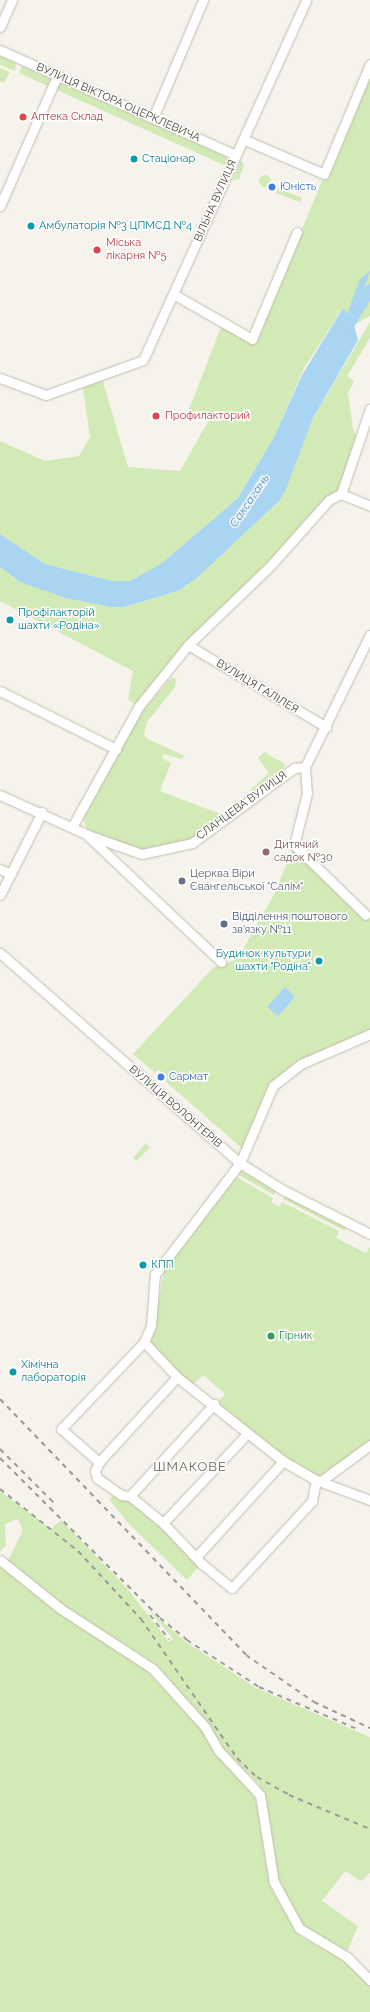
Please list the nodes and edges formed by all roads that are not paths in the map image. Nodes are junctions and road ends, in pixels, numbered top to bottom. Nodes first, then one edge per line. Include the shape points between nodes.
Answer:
1 (12, 0) edge
2 (203, 0) edge
3 (306, 0) edge
4 (0, 27) edge
5 (0, 50) edge
6 (370, 64) edge
7 (57, 76) junction
8 (153, 118) junction
9 (243, 139) junction
10 (236, 155) junction
11 (0, 206) edge
12 (297, 232) dead end
13 (175, 295) junction
14 (0, 378) edge
15 (370, 410) edge
16 (341, 494) junction
17 (370, 506) edge
18 (370, 635) edge
19 (188, 645) junction
20 (366, 656) edge
21 (0, 691) edge
22 (326, 727) junction
23 (116, 750) junction
24 (304, 767) junction
25 (0, 795) edge
26 (42, 812) junction
27 (72, 827) junction
28 (88, 835) junction
29 (0, 869) edge
30 (11, 874) junction
31 (0, 895) edge
32 (369, 915) edge
33 (0, 953) edge
34 (221, 962) dead end
35 (370, 1034) edge
36 (240, 1163) junction
37 (370, 1234) edge
38 (144, 1342) junction
39 (177, 1377) junction
40 (214, 1404) junction
41 (248, 1434) junction
42 (370, 1445) edge
43 (283, 1461) junction
44 (99, 1462) junction
45 (319, 1481) junction
46 (130, 1496) junction
47 (370, 1500) edge
48 (163, 1523) junction
49 (197, 1556) junction
50 (0, 1560) edge
51 (370, 1980) edge

1 - 4 street
2 - 8 street
3 - 9 street, ВІЛЬНА ВУЛИЦЯ
5 - 7 street, ВУЛИЦЯ ВІКТОРА ОЦЕРКЛЕВИЧА
6 - 9 street via 324,174
7 - 8 street, ВУЛИЦЯ ВІКТОРА ОЦЕРКЛЕВИЧА
7 - 11 street
8 - 10 street, ВУЛИЦЯ ВІКТОРА ОЦЕРКЛЕВИЧА
9 - 10 street, ВІЛЬНА ВУЛИЦЯ
10 - 13 street, ВІЛЬНА ВУЛИЦЯ
12 - 13 street via 252,339
13 - 14 street, ВІЛЬНА ВУЛИЦЯ via 143,360 46,396
15 - 16 street
16 - 17 street
16 - 19 street via 330,500 271,565
18 - 20 street
19 - 22 street, ВУЛИЦЯ ГАЛІЛЕЯ
19 - 23 street via 139,706
20 - 22 street
21 - 23 street
22 - 24 street
23 - 27 street
24 - 28 street, СЛАНЦЕВА ВУЛИЦЯ via 294,768 192,843 174,850 136,854
24 - 32 street via 307,793 294,844
25 - 26 street, СЛАНЦЕВА ВУЛИЦЯ
26 - 27 street, СЛАНЦЕВА ВУЛИЦЯ
26 - 30 street
27 - 28 street, СЛАНЦЕВА ВУЛИЦЯ
28 - 34 street, СЛАНЦЕВА ВУЛИЦЯ
29 - 30 street
30 - 31 street
33 - 36 street, ВУЛИЦЯ ВОЛОНТЕРІВ
35 - 36 street via 287,1072 273,1086 263,1104
36 - 37 street, ВУЛИЦЯ ВОЛОНТЕРІВ via 283,1190
36 - 38 street via 155,1274 151,1326
38 - 39 street
38 - 44 street via 61,1429
39 - 40 street
39 - 44 street
40 - 41 street
40 - 46 street
41 - 43 street
41 - 48 street
42 - 45 street
43 - 45 street
43 - 49 street
44 - 46 street via 97,1478 121,1495
45 - 47 street
45 - 49 street via 312,1501 232,1588
46 - 48 street
48 - 49 street
50 - 51 street via 61,1609 153,1669 205,1727 219,1751 255,1786 260,1795 274,1882 299,1928 347,1956

